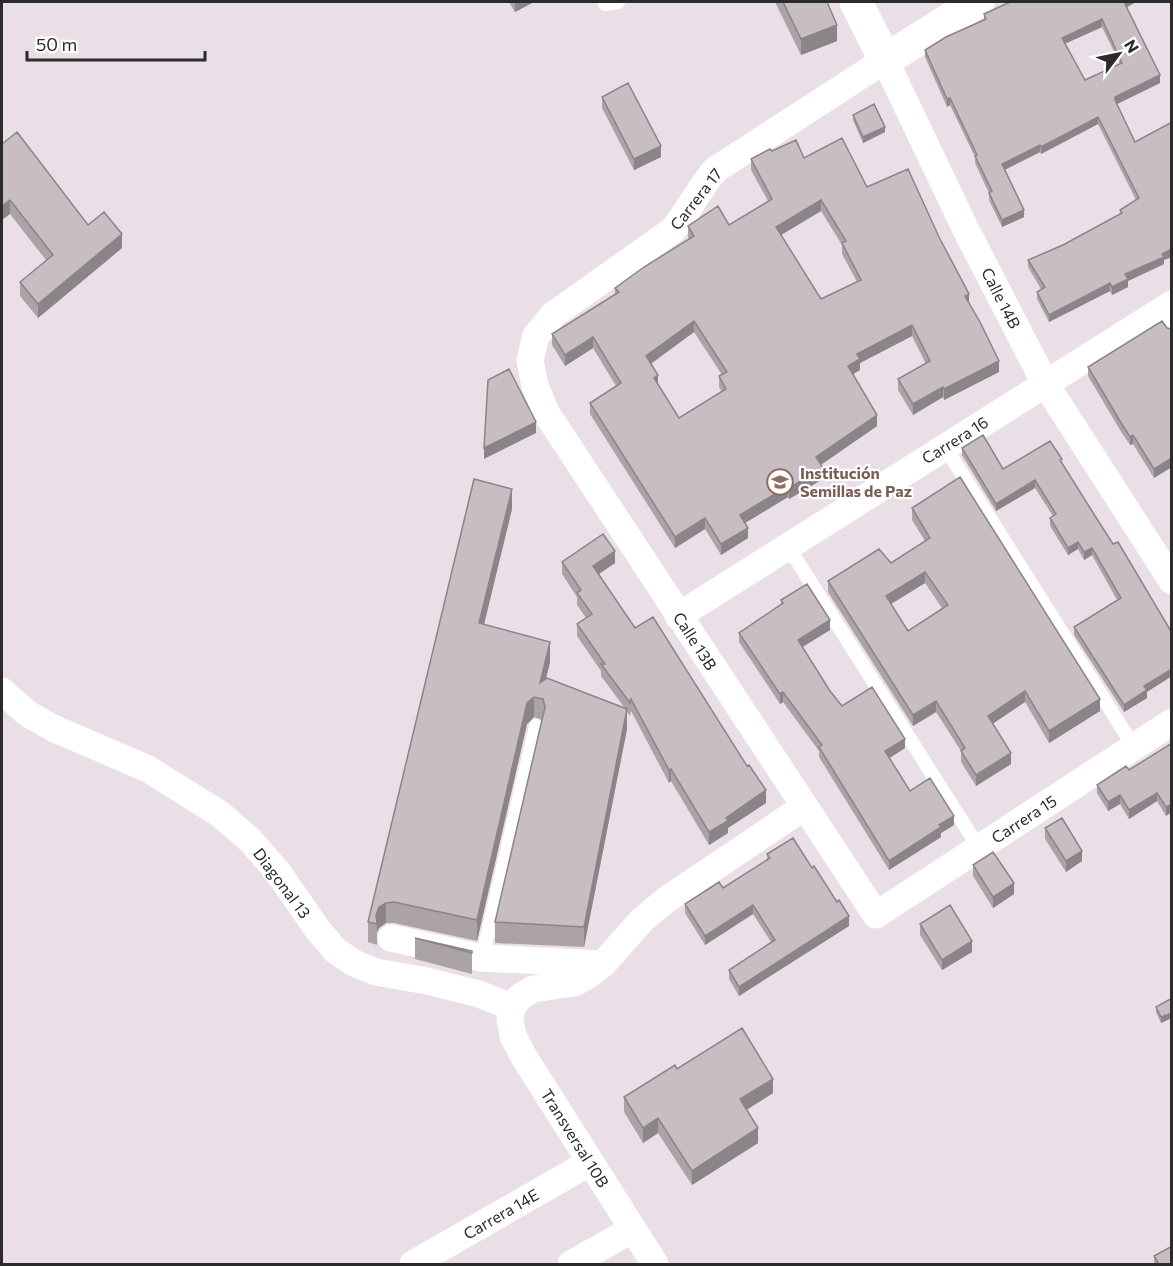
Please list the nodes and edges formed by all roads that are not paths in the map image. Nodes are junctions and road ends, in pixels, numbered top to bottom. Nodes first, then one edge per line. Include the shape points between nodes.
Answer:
1 (978, 2) edge
2 (869, 6) edge
3 (885, 60) junction
4 (1168, 315) edge
5 (530, 360) joint
6 (1045, 383) junction
7 (945, 447) junction
8 (787, 545) junction
9 (1172, 581) edge
10 (678, 616) junction
11 (2, 691) edge
12 (1172, 722) edge
13 (536, 726) dead end
14 (1134, 747) junction
15 (804, 807) junction
16 (979, 848) junction
17 (876, 915) joint
18 (391, 938) dead end
19 (482, 958) junction
20 (603, 964) junction
21 (512, 1007) junction
22 (589, 1162) junction
23 (633, 1229) junction
24 (413, 1264) edge
25 (571, 1264) edge
26 (655, 1264) edge

1 - 3 street
2 - 3 street, Calle 14B
3 - 5 street, Carrera 17 via 715,170 673,230 553,315 536,336
3 - 6 street, Calle 14B
4 - 6 street, Carrera 16
5 - 10 street, Calle 13B via 535,386 547,414
6 - 7 street, Carrera 16
6 - 9 street, Calle 14B
7 - 8 street, Carrera 16
7 - 14 lane
8 - 10 street, Carrera 16
8 - 16 lane
10 - 15 street, Calle 13B
11 - 21 street, Diagonal 13 via 28,714 148,769 220,814 277,871 336,951 354,963 376,972 479,994
12 - 14 street, Carrera 15
13 - 19 lane
14 - 16 street, Carrera 15
15 - 17 street, Calle 13B
15 - 20 street via 666,900 642,920
16 - 17 street, Carrera 15
18 - 19 street
19 - 20 street
20 - 21 street via 574,982 533,989
21 - 22 street, Transversal 10B via 513,1036
22 - 23 street, Transversal 10B
22 - 24 street, Carrera 14E
23 - 25 street
23 - 26 street, Transversal 10B

